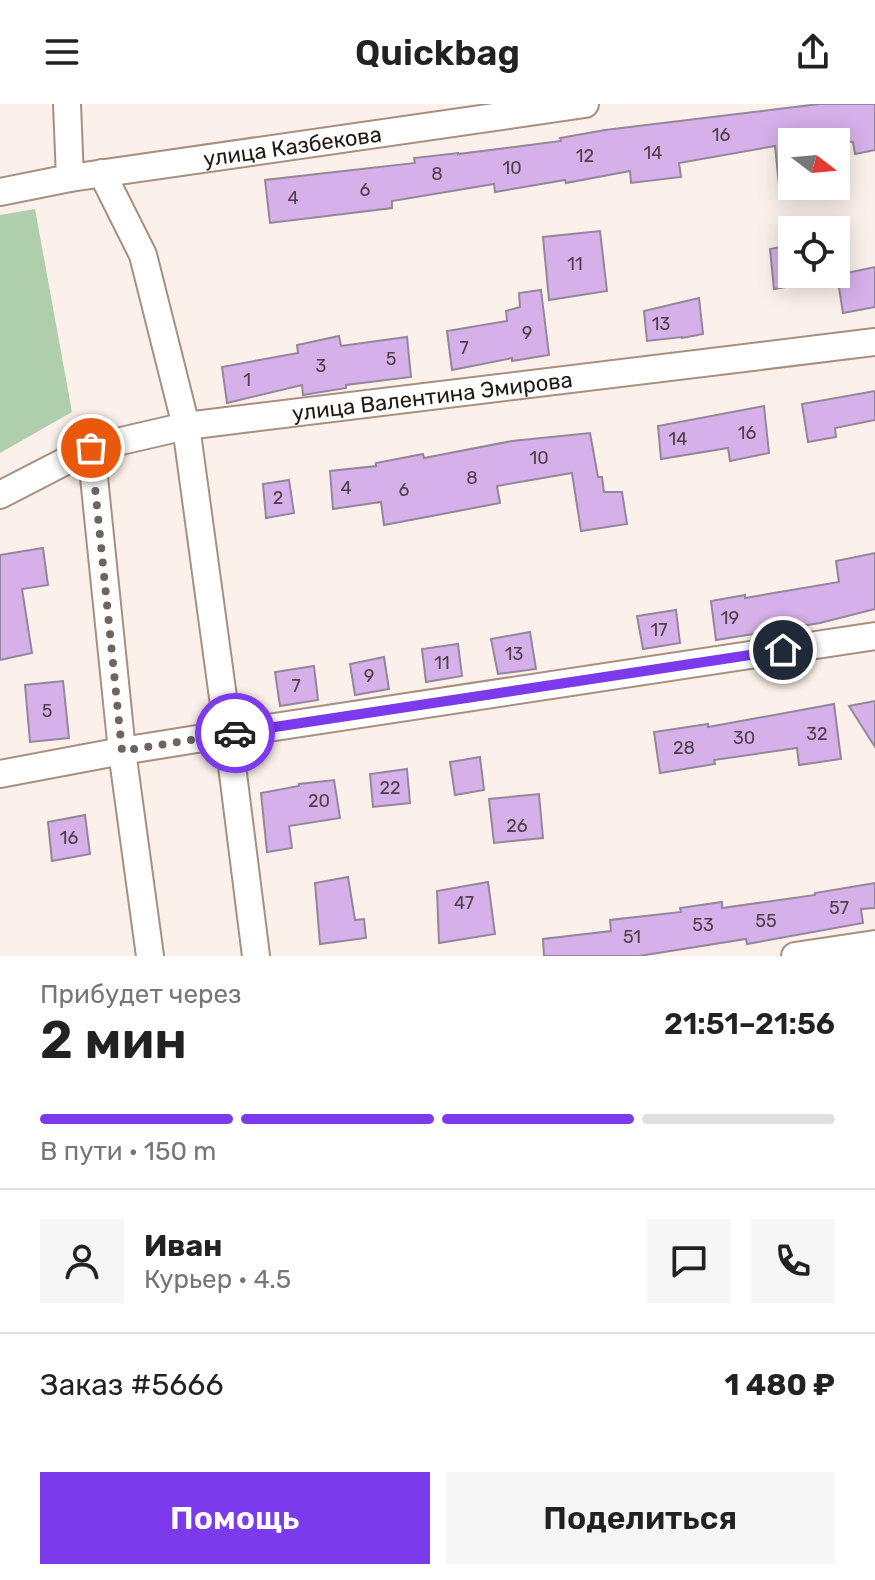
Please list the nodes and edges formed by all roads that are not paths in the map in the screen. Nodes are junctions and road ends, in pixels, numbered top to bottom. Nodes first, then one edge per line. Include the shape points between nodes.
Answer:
1 (67, 104) edge
2 (585, 104) edge
3 (102, 173) junction
4 (70, 178) junction
5 (0, 192) edge
6 (875, 342) edge
7 (186, 426) junction
8 (91, 448) junction
9 (0, 495) edge
10 (875, 636) edge
11 (228, 734) junction
12 (122, 751) junction
13 (0, 774) edge
14 (875, 944) edge
15 (150, 956) edge
16 (256, 956) edge
17 (795, 956) edge

1 - 4 street
2 - 3 street, улица Казбекова
3 - 4 street, улица Казбекова
3 - 7 street via 143,255
4 - 5 street, улица Казбекова
6 - 7 street, улица Валентина Эмирова
7 - 8 street, улица Валентина Эмирова
7 - 11 street
8 - 9 street, улица Валентина Эмирова
8 - 12 street
10 - 11 street
11 - 12 street
11 - 16 street
12 - 13 street
12 - 15 street
14 - 17 street

